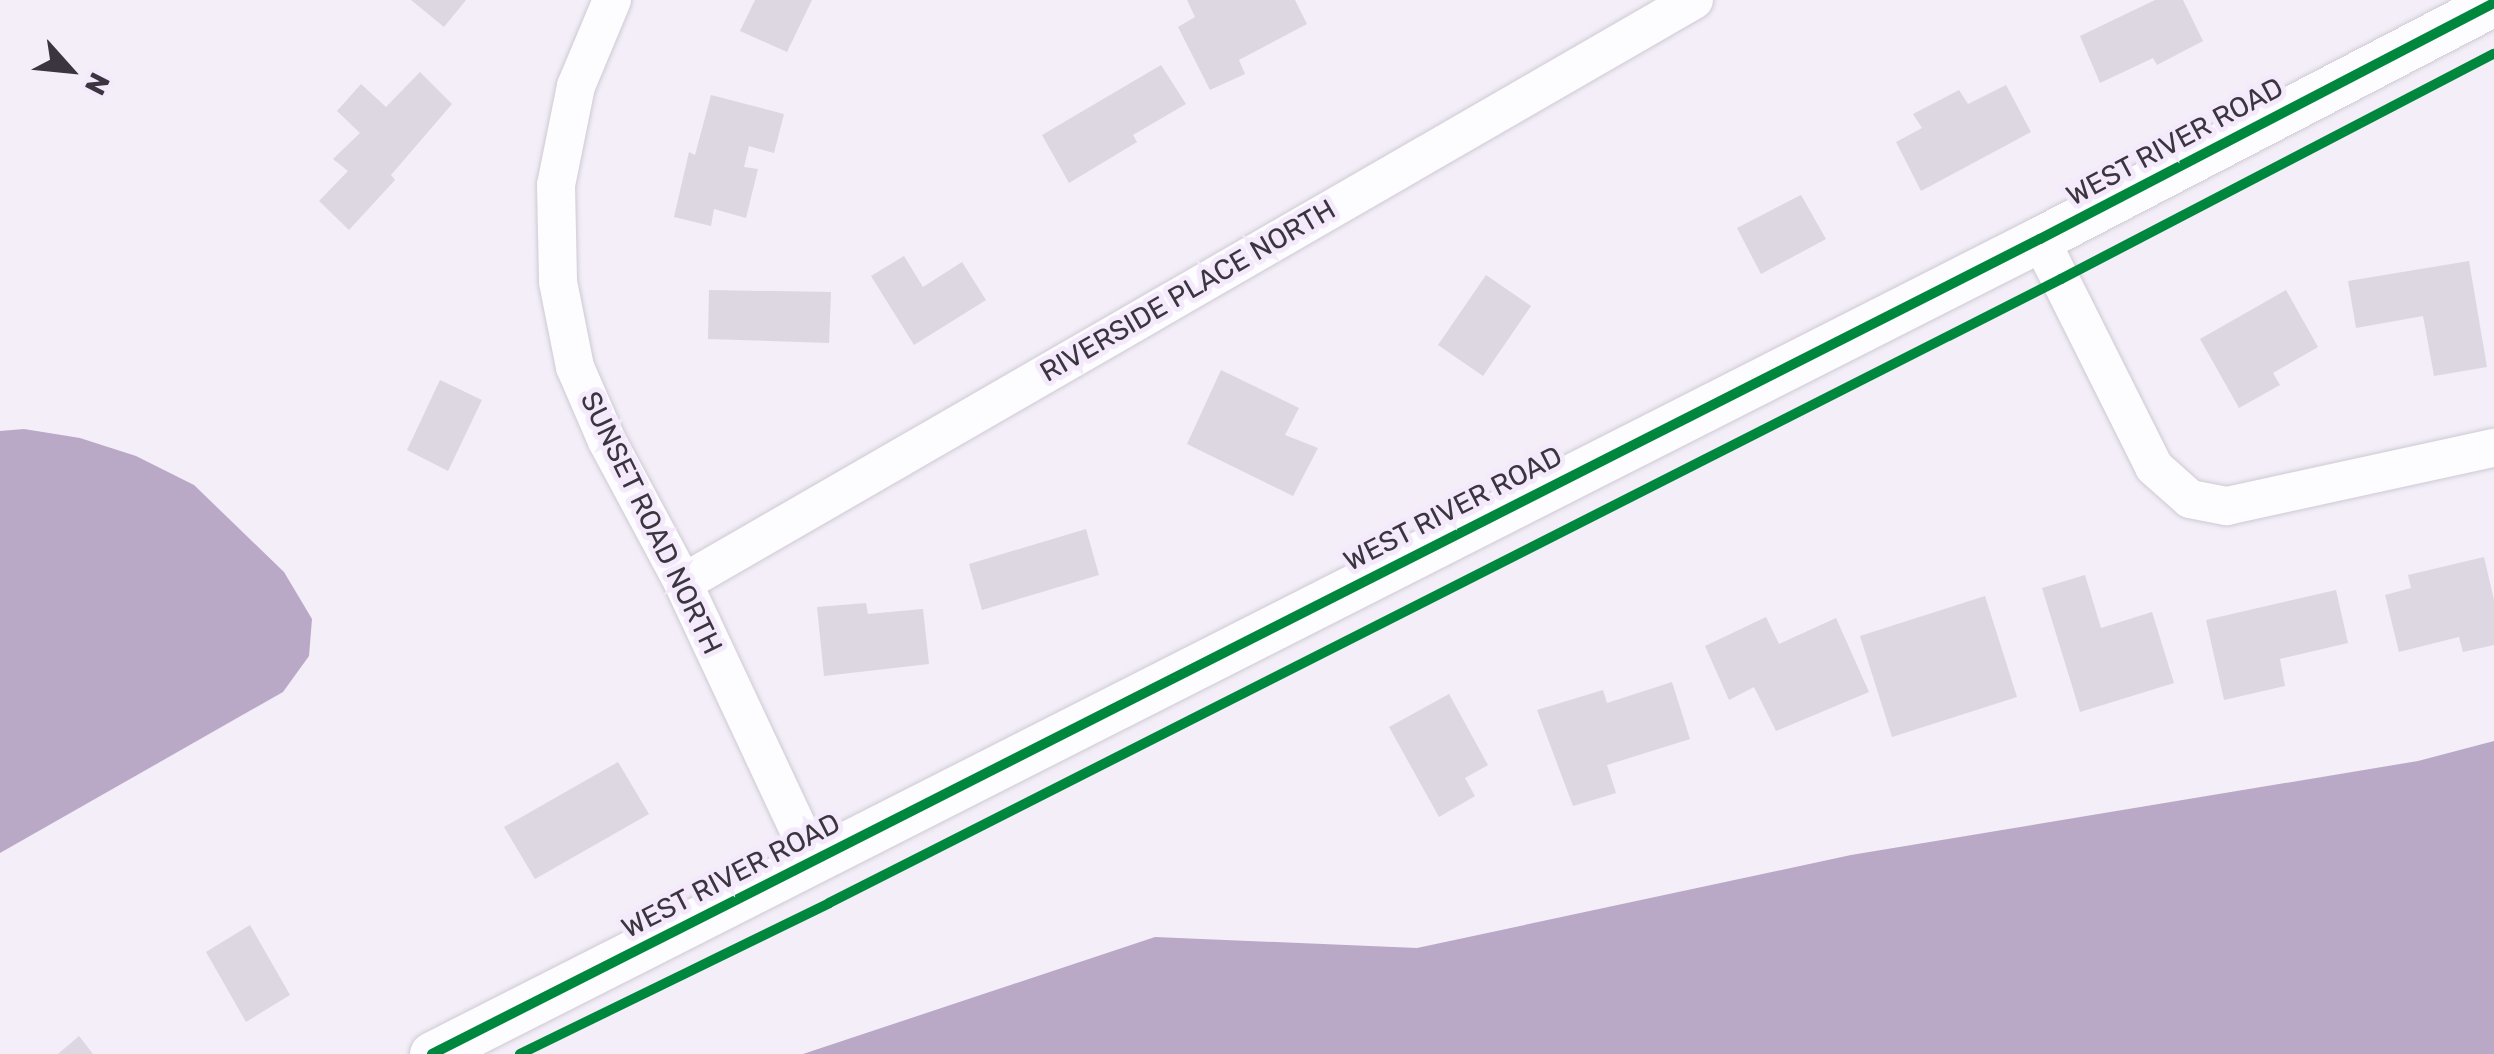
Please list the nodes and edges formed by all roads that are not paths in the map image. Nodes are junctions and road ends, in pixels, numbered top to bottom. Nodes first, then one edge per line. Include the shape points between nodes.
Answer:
1 (612, 0) edge
2 (1694, 0) edge
3 (2494, 2) edge
4 (2040, 239) junction
5 (2494, 448) edge
6 (682, 582) junction
7 (812, 859) junction
8 (432, 1054) edge

1 - 6 street, SUNSET ROAD NORTH via 576,86 556,185 558,282 576,367
2 - 6 street, RIVERSIDE PLACE NORTH
3 - 4 street, WEST RIVER ROAD
4 - 5 street via 2154,466 2190,500 2227,506
4 - 7 street, WEST RIVER ROAD
6 - 7 street, SUNSET ROAD NORTH
7 - 8 street, WEST RIVER ROAD

